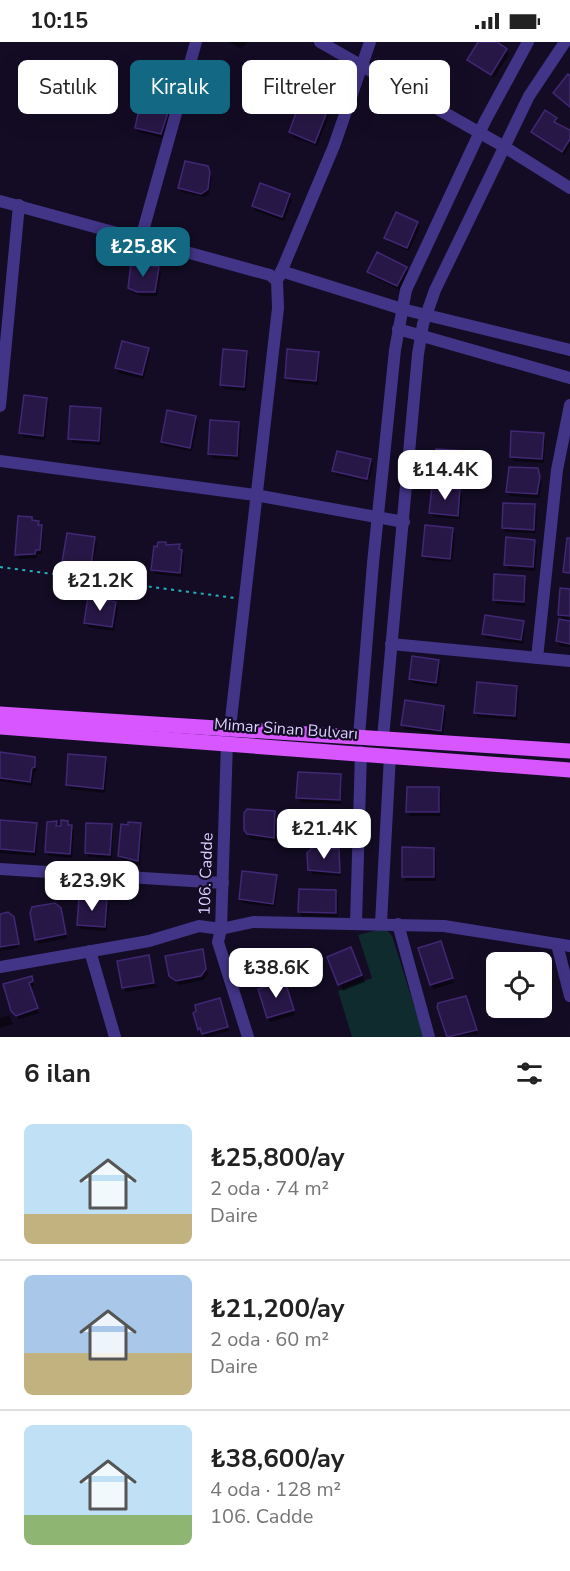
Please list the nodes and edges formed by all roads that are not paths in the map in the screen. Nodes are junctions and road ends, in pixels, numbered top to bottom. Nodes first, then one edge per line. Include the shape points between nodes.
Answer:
1 (196, 42) edge
2 (320, 42) edge
3 (370, 42) edge
4 (528, 42) edge
5 (565, 42) edge
6 (362, 66) junction
7 (479, 133) junction
8 (503, 146) junction
9 (570, 188) edge
10 (0, 201) edge
11 (19, 205) junction
12 (141, 238) junction
13 (279, 276) junction
14 (402, 309) junction
15 (427, 314) junction
16 (398, 329) junction
17 (421, 336) junction
18 (570, 350) edge
19 (570, 378) edge
20 (570, 405) edge
21 (0, 406) edge
22 (0, 461) edge
23 (255, 495) junction
24 (378, 515) junction
25 (404, 522) junction
26 (391, 644) junction
27 (537, 658) junction
28 (570, 661) edge
29 (0, 714) edge
30 (0, 727) edge
31 (228, 735) junction
32 (359, 736) junction
33 (383, 738) junction
34 (570, 751) edge
35 (361, 752) junction
36 (390, 755) junction
37 (570, 770) edge
38 (0, 869) edge
39 (223, 882) junction
40 (356, 923) junction
41 (381, 923) junction
42 (398, 924) junction
43 (221, 929) junction
44 (564, 945) edge
45 (90, 951) junction
46 (0, 967) edge
47 (570, 996) edge
48 (115, 1037) edge
49 (249, 1037) edge
50 (429, 1037) edge

1 - 12 street
2 - 6 street
3 - 6 street
4 - 7 street
5 - 8 street via 529,96
6 - 7 street
6 - 13 street via 334,146
7 - 8 street
7 - 14 street via 406,290
8 - 9 street
8 - 15 street
10 - 11 street
11 - 12 street
11 - 21 street
12 - 13 street
13 - 14 street
13 - 23 street, 106. Cadde
14 - 15 street
14 - 16 street
15 - 17 street
15 - 18 street
16 - 17 street
16 - 24 street
17 - 19 street
17 - 25 street
20 - 27 street via 557,470
22 - 23 street
23 - 24 street
23 - 31 street, 106. Cadde
24 - 25 street
24 - 32 street
25 - 26 street
26 - 27 street
26 - 33 street
27 - 28 street
29 - 31 main road, Mimar Sinan Bulvarı
30 - 31 main road, Mimar Sinan Bulvarı
31 - 32 main road, Mimar Sinan Bulvarı
31 - 35 main road, Mimar Sinan Bulvarı
31 - 39 street, 106. Cadde
32 - 33 main road, Mimar Sinan Bulvarı
33 - 34 main road, Mimar Sinan Bulvarı
35 - 36 main road, Mimar Sinan Bulvarı
35 - 40 street
36 - 37 main road, Mimar Sinan Bulvarı
36 - 41 street
38 - 39 street
39 - 43 street, 106. Cadde
40 - 41 street
40 - 43 street via 253,921
41 - 42 street
42 - 44 street via 444,926
42 - 50 street
43 - 45 street via 199,926 149,941
43 - 49 street, 106. Cadde via 218,942
44 - 47 street
45 - 46 street
45 - 48 street

